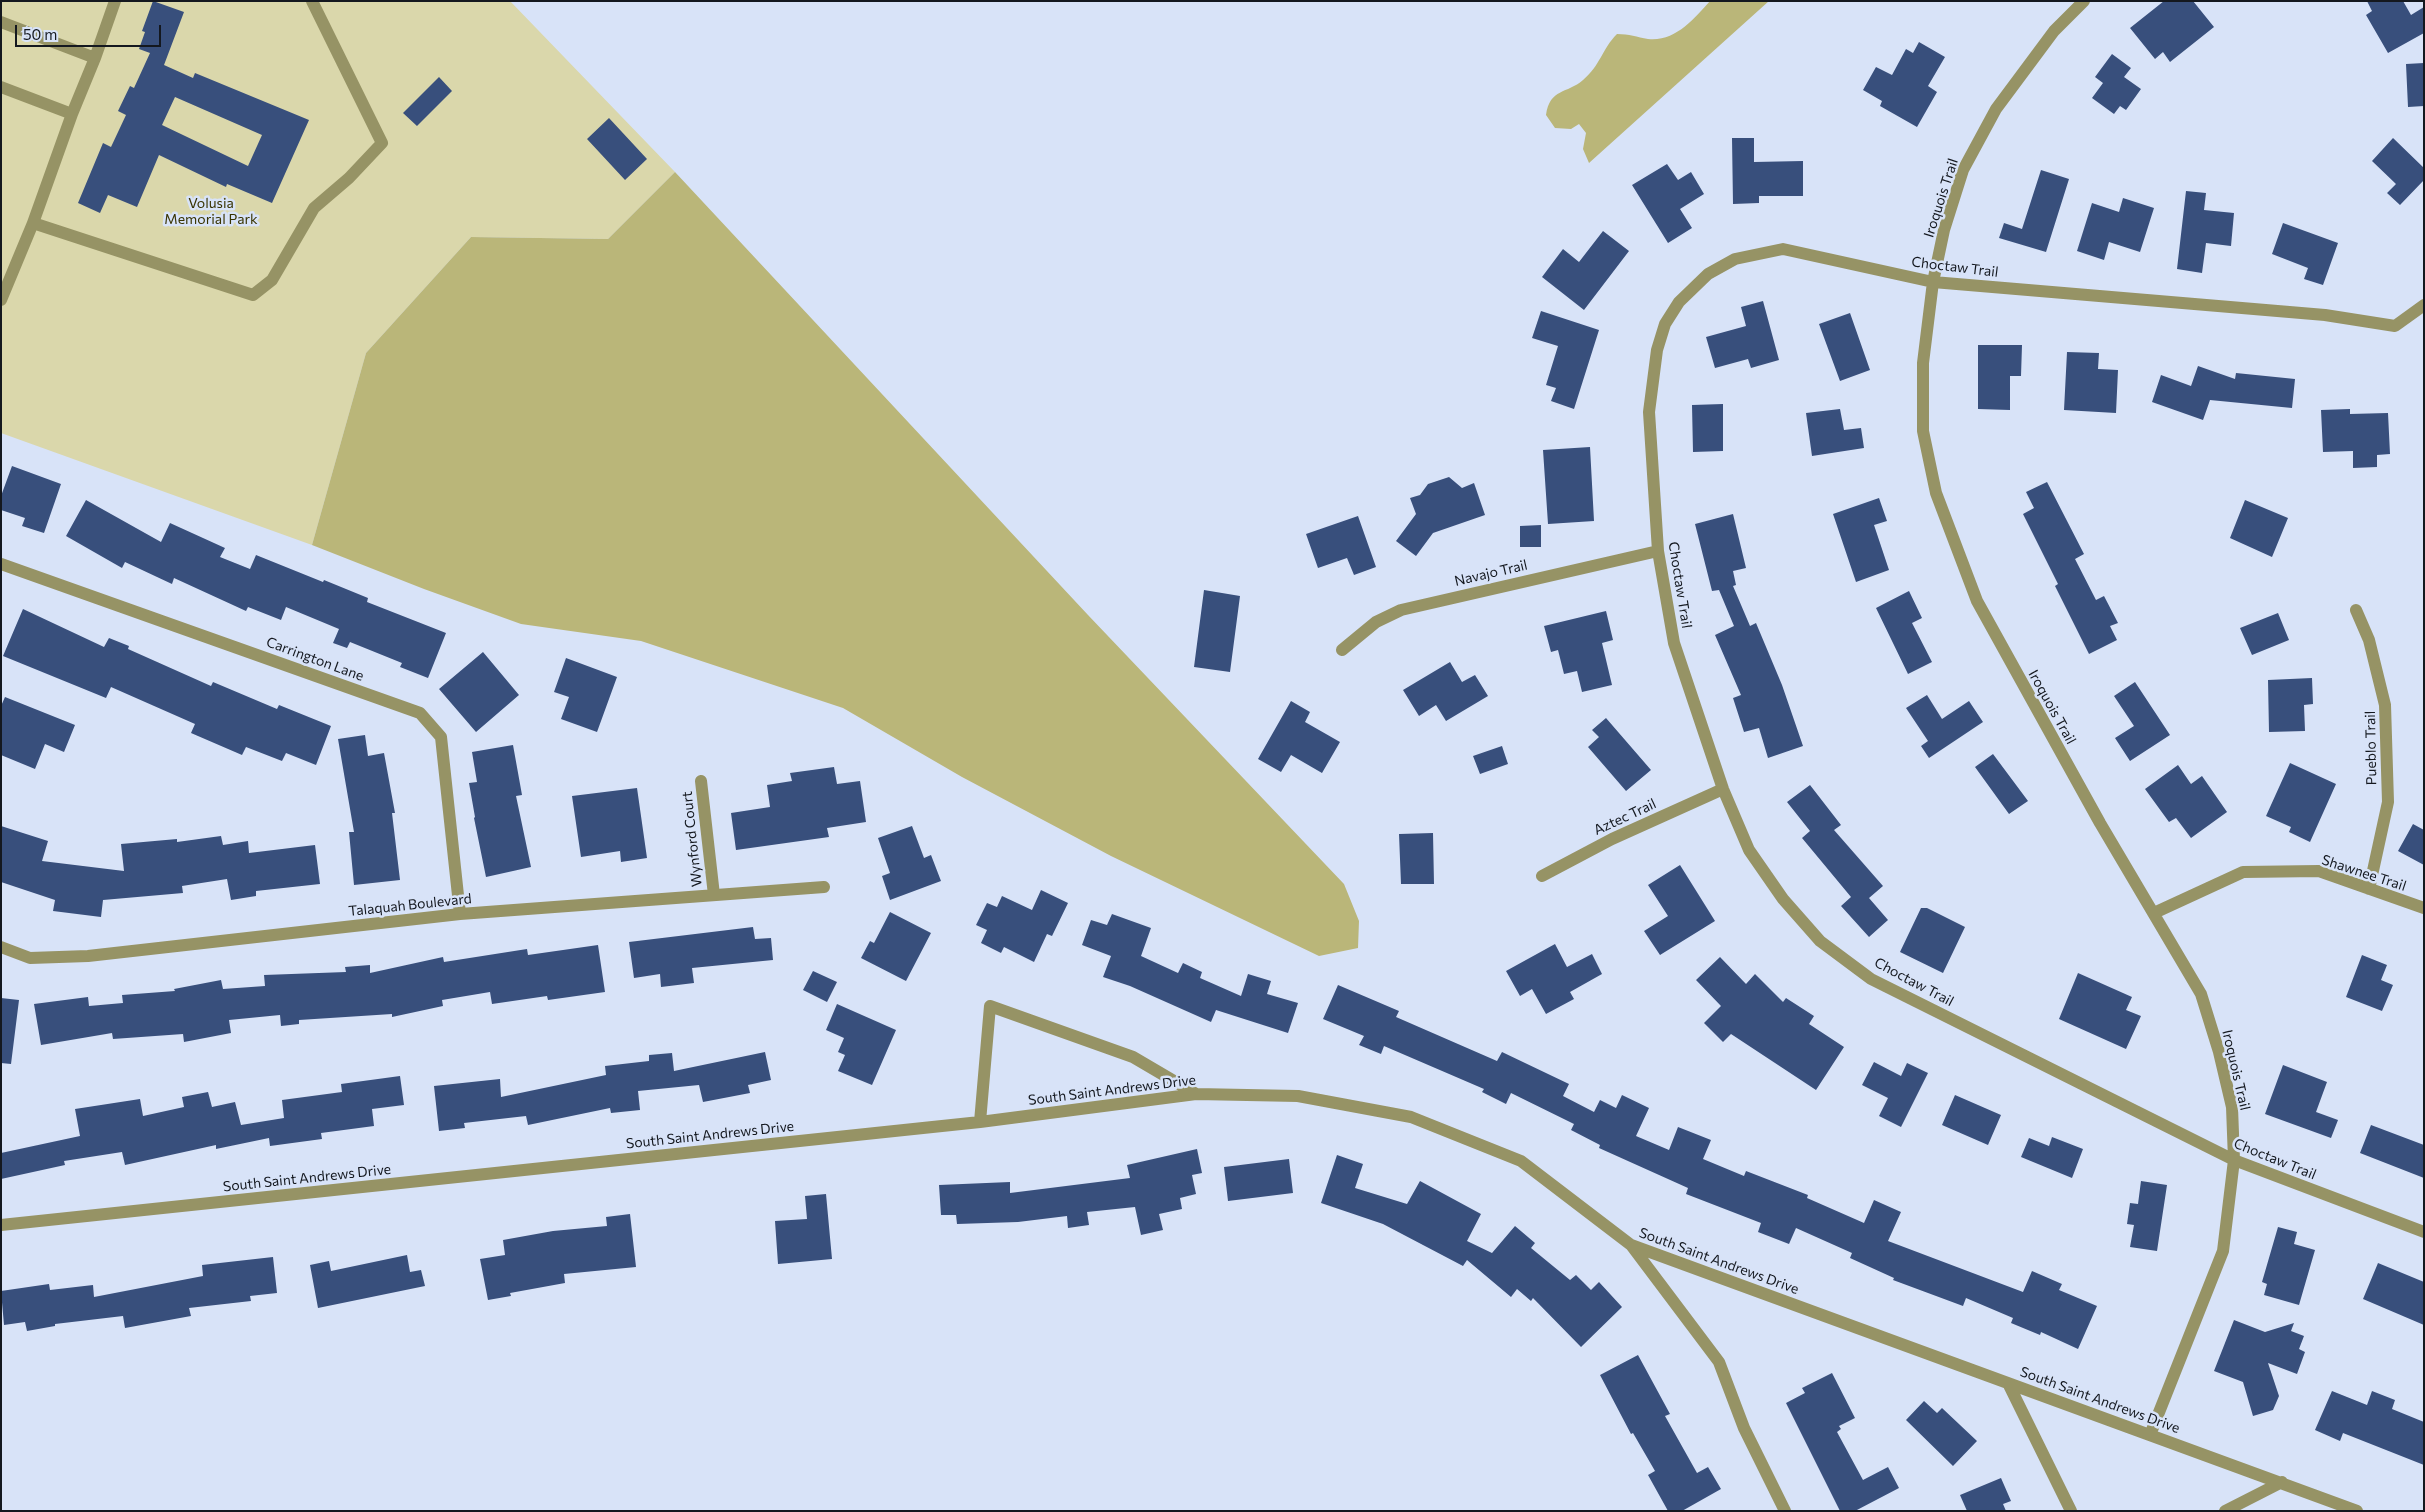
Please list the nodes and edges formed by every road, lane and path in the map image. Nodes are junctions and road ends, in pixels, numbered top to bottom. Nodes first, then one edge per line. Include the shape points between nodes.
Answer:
1 (115, 1) edge
2 (312, 1) edge
3 (2084, 1) edge
4 (1, 22) edge
5 (95, 58) junction
6 (1, 87) edge
7 (72, 114) junction
8 (33, 223) junction
9 (1932, 282) junction
10 (1, 300) edge
11 (2424, 305) edge
12 (1658, 551) junction
13 (1, 564) edge
14 (2356, 610) dead end
15 (1342, 650) dead end
16 (701, 780) dead end
17 (1723, 789) junction
18 (1542, 876) dead end
19 (824, 887) dead end
20 (2369, 889) junction
21 (714, 895) junction
22 (2424, 908) edge
23 (2154, 913) junction
24 (460, 914) junction
25 (1, 947) edge
26 (1196, 1094) junction
27 (980, 1122) junction
28 (2234, 1160) junction
29 (1, 1225) edge
30 (2424, 1232) edge
31 (1631, 1245) junction
32 (2008, 1383) junction
33 (2150, 1435) junction
34 (2282, 1482) junction
35 (1786, 1511) edge
36 (2071, 1511) edge
37 (2225, 1511) edge
38 (2356, 1511) edge

1 - 5 street
2 - 8 street via 382,143 314,208 272,280 253,295
3 - 9 street, Iroquois Trail via 2054,30 1996,109 1963,170
4 - 5 street
5 - 7 street
6 - 7 street
7 - 8 street
8 - 10 street
9 - 11 street, Choctaw Trail via 2325,315 2395,326
9 - 12 street, Choctaw Trail via 1783,249 1735,259 1708,274 1680,302 1665,324 1657,350 1649,412
9 - 23 street, Iroquois Trail via 1923,363 1923,432 1936,493 1977,601 2100,823
12 - 15 street, Navajo Trail via 1402,610 1376,622
12 - 17 street, Choctaw Trail via 1674,643
13 - 24 street, Carrington Lane via 420,713 441,737
14 - 20 street, Pueblo Trail via 2369,640 2385,705 2388,802
16 - 21 street, Wynford Court
17 - 18 street, Aztec Trail via 1612,839
17 - 28 street, Choctaw Trail via 1750,850 1782,899 1820,941 1871,978
19 - 21 street, Talaquah Boulevard
20 - 22 street, Shawnee Trail
20 - 23 street, Shawnee Trail via 2318,871 2243,872
21 - 24 street, Talaquah Boulevard
23 - 28 street, Iroquois Trail via 2201,994 2232,1107
24 - 25 street, Talaquah Boulevard via 88,956 30,958
26 - 27 street, South Saint Andrews Drive
26 - 27 street via 1133,1058 990,1006
26 - 31 street, South Saint Andrews Drive via 1298,1096 1411,1117 1521,1161
27 - 29 street, South Saint Andrews Drive
28 - 30 street, Choctaw Trail
28 - 33 street, Iroquois Trail via 2223,1251
31 - 32 street, South Saint Andrews Drive
31 - 35 street via 1718,1362 1744,1428
32 - 33 street, South Saint Andrews Drive
32 - 36 street
33 - 34 street, South Saint Andrews Drive
34 - 37 street
34 - 38 street, South Saint Andrews Drive

